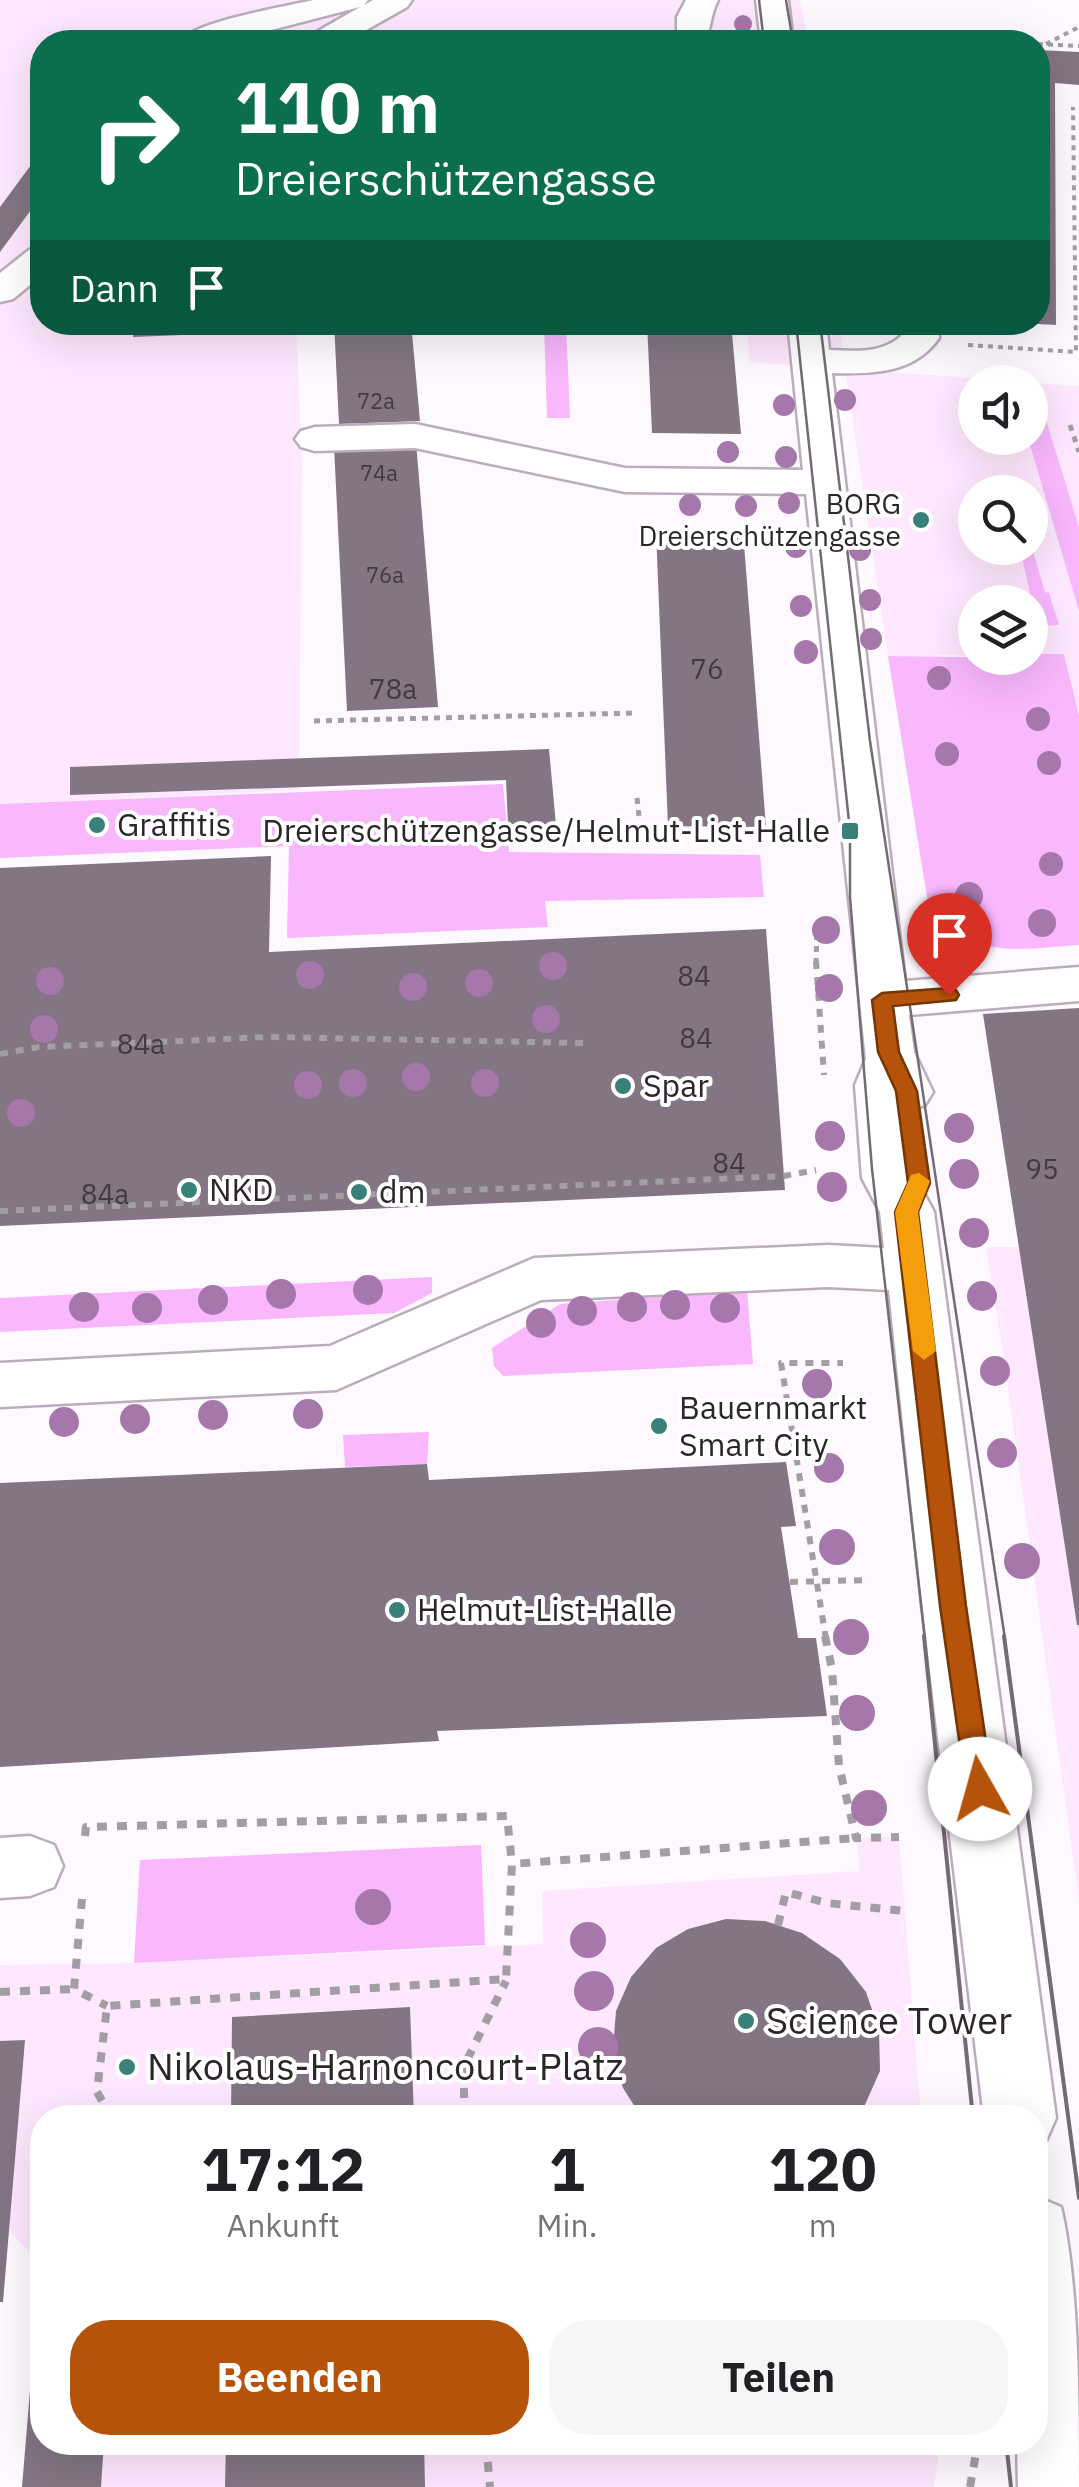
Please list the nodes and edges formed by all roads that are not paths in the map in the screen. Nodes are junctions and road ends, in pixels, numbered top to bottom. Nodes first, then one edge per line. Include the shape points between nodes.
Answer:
1 (352, 0) edge
2 (396, 0) edge
3 (702, 0) edge
4 (772, 0) edge
5 (233, 30) edge
6 (343, 30) edge
7 (693, 30) edge
8 (776, 30) edge
9 (30, 267) edge
10 (0, 291) edge
11 (809, 335) edge
12 (916, 335) edge
13 (812, 362) junction
14 (315, 439) dead end
15 (825, 482) junction
16 (1079, 984) edge
17 (882, 1000) junction
18 (915, 1270) junction
19 (0, 1385) edge
20 (1018, 2105) edge
21 (1048, 2337) edge
22 (1054, 2385) junction
23 (1057, 2487) edge
24 (1076, 2487) edge

1 - 5 street
2 - 6 street
3 - 7 street
4 - 8 street
9 - 10 street
11 - 13 street
12 - 13 street via 902,356
13 - 15 street
14 - 15 street via 414,436 625,480
15 - 17 street
16 - 17 street
17 - 18 street via 891,1060 881,1085 889,1178 907,1212
18 - 19 street via 828,1266 534,1278 336,1368
18 - 20 street
21 - 22 street
22 - 23 street
22 - 24 street

